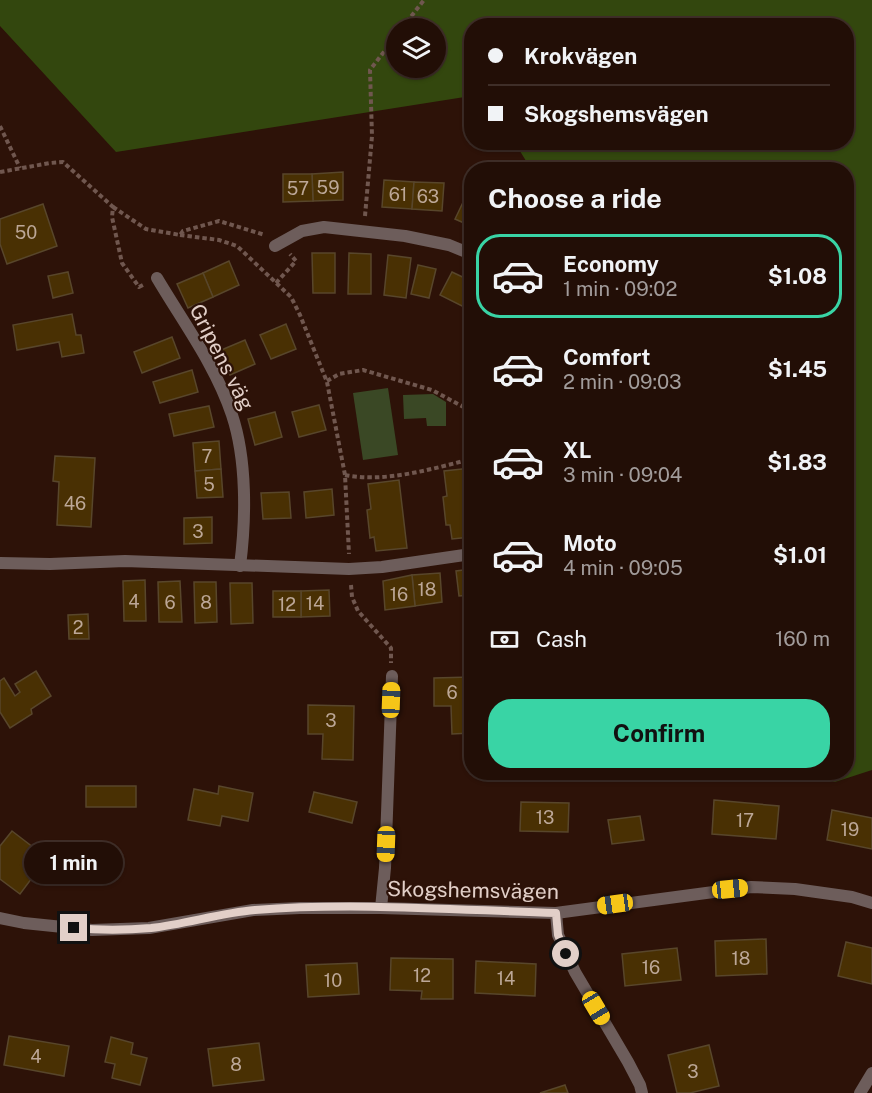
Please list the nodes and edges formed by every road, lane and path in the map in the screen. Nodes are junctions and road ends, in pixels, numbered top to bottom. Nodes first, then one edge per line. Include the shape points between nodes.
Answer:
1 (424, 0) edge
2 (410, 18) edge
3 (386, 49) edge
4 (0, 126) edge
5 (20, 168) junction
6 (0, 172) edge
7 (113, 207) junction
8 (364, 231) junction
9 (180, 235) junction
10 (275, 246) joint
11 (464, 251) edge
12 (286, 271) dead end
13 (157, 278) joint
14 (276, 283) junction
15 (327, 382) junction
16 (464, 407) edge
17 (464, 461) edge
18 (345, 475) junction
19 (464, 555) edge
20 (0, 563) edge
21 (240, 566) junction
22 (349, 569) junction
23 (392, 676) joint
24 (872, 903) edge
25 (381, 908) junction
26 (556, 913) junction
27 (0, 918) edge
28 (872, 1073) edge
29 (642, 1093) edge
30 (860, 1093) edge

1 - 2 path
3 - 8 path via 370,70 372,136
4 - 5 path
5 - 6 path
5 - 7 path via 63,162
7 - 9 path via 146,229
7 - 13 path via 122,263 139,287
8 - 10 street via 310,228
8 - 11 street via 405,236
9 - 10 path via 219,221 274,237
9 - 14 path via 237,246
12 - 14 path
13 - 21 street, Gripens väg via 212,371 238,434 243,462
14 - 15 path via 291,297
15 - 16 path via 339,374 363,370 432,390
15 - 18 path
17 - 18 path via 415,473 357,478
18 - 22 path
19 - 22 street
20 - 21 street via 125,561
21 - 22 street
22 - 23 path via 357,611 391,648
23 - 25 street
24 - 26 street, Skogshemsvägen via 852,897 751,886
25 - 26 street, Skogshemsvägen
25 - 27 street, Skogshemsvägen via 253,910 149,928 92,930
26 - 29 street via 558,935 575,972
28 - 30 street

